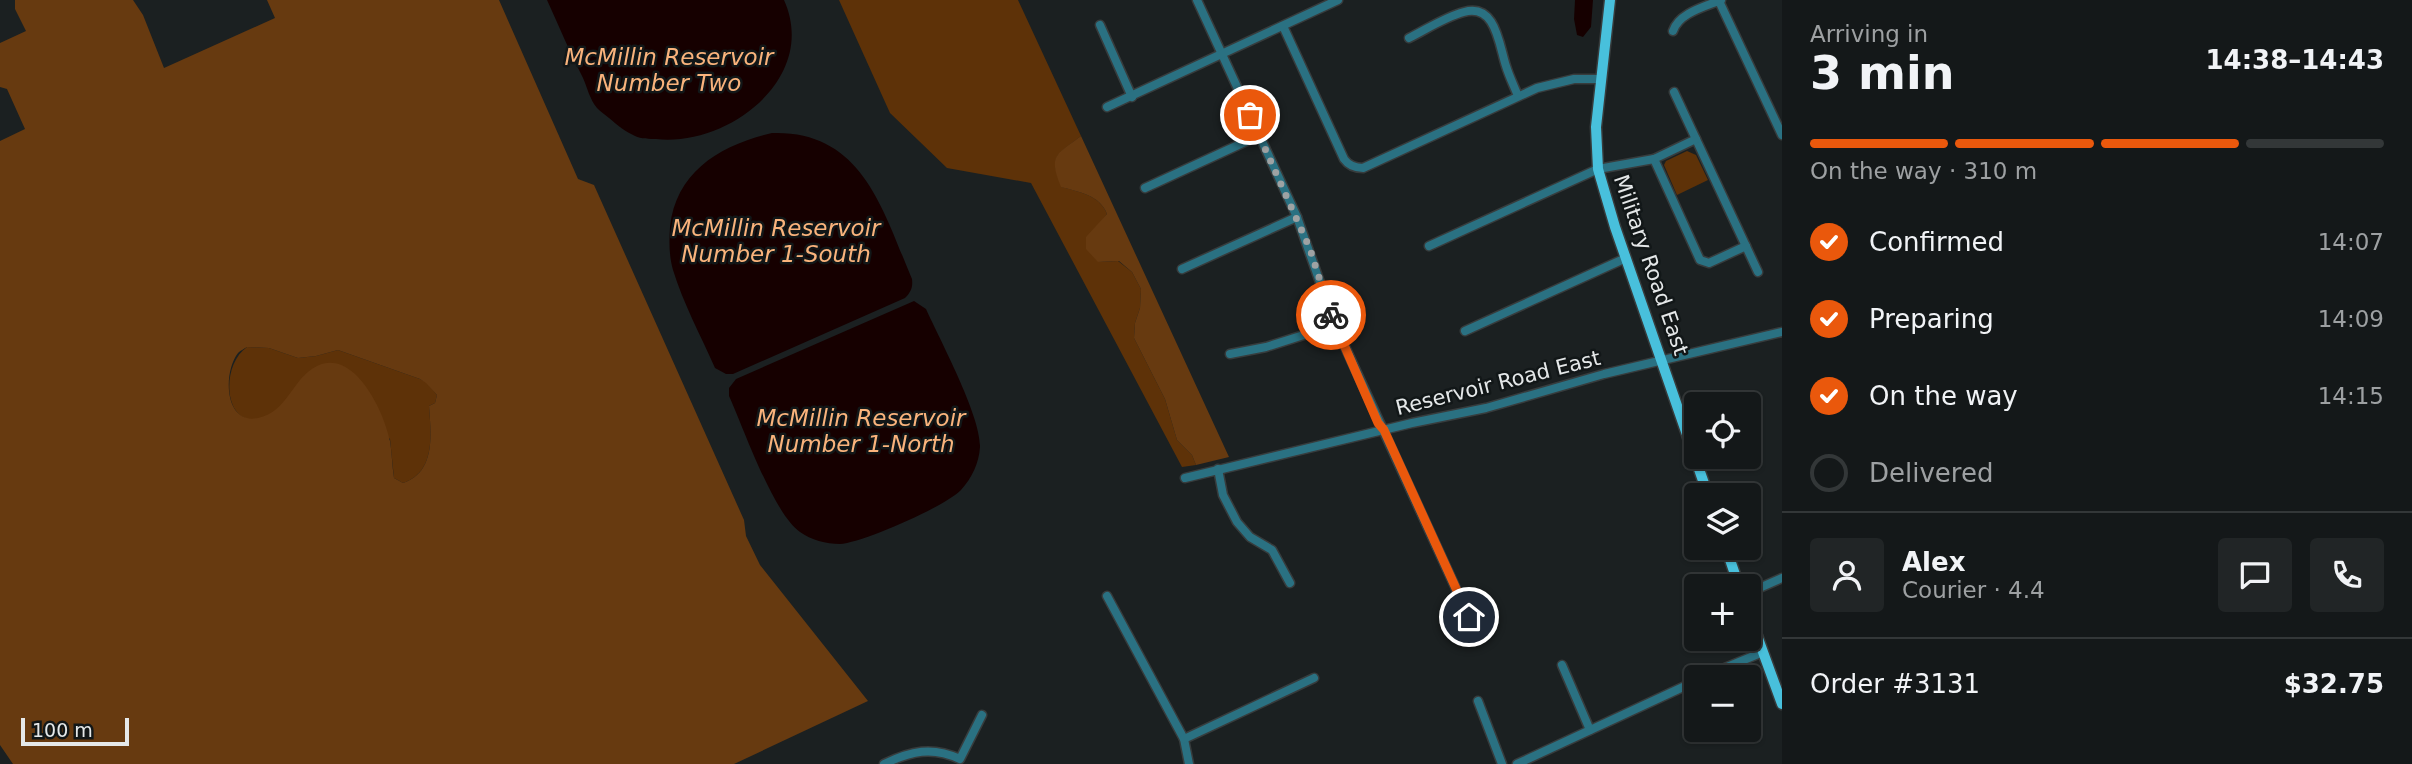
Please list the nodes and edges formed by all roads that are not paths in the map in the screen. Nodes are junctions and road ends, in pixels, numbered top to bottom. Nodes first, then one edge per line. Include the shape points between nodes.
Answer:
1 (1197, 0) edge
2 (1338, 0) edge
3 (1610, 0) edge
4 (1720, 0) edge
5 (1100, 25) dead end
6 (1283, 26) junction
7 (1673, 31) dead end
8 (1409, 38) dead end
9 (1222, 55) junction
10 (1600, 79) junction
11 (1674, 92) dead end
12 (1518, 96) junction
13 (1132, 97) junction
14 (1107, 107) dead end
15 (1781, 131) edge
16 (1259, 135) junction
17 (1696, 138) junction
18 (1654, 159) junction
19 (1598, 169) junction
20 (1145, 188) dead end
21 (1297, 217) junction
22 (1429, 246) dead end
23 (1746, 246) junction
24 (1626, 258) junction
25 (1182, 269) dead end
26 (1758, 272) dead end
27 (1335, 325) junction
28 (1465, 331) dead end
29 (1781, 332) edge
30 (1782, 343) edge
31 (1230, 354) dead end
32 (1662, 359) junction
33 (1384, 430) junction
34 (1218, 469) junction
35 (1185, 478) dead end
36 (1704, 483) edge
37 (1782, 578) edge
38 (1290, 583) dead end
39 (1761, 587) edge
40 (1107, 596) dead end
41 (1469, 617) dead end
42 (1761, 647) edge
43 (1763, 652) junction
44 (1562, 665) dead end
45 (1732, 665) edge
46 (1314, 678) dead end
47 (1684, 687) edge
48 (1478, 701) dead end
49 (1782, 704) edge
50 (982, 715) dead end
51 (1590, 730) junction
52 (1184, 738) junction
53 (964, 762) edge
54 (884, 764) edge
55 (1189, 764) edge
56 (1502, 764) edge
57 (1517, 764) edge

1 - 9 street
2 - 6 street
3 - 10 main road, Military Road East
4 - 7 street via 1683,17
4 - 15 street
5 - 13 street
6 - 9 street
6 - 12 street via 1344,159 1353,167 1363,168
8 - 12 street via 1461,13 1480,12 1493,23
9 - 13 street
9 - 16 street
10 - 12 street via 1556,83
10 - 19 main road, Military Road East
11 - 17 street
13 - 14 street
16 - 20 street
16 - 21 street
17 - 18 street
17 - 23 street
18 - 19 street
18 - 23 street via 1700,260 1709,263
19 - 22 street
19 - 24 main road, Military Road East
21 - 25 street
21 - 27 street
23 - 26 street
24 - 28 street
24 - 32 main road, Military Road East
27 - 31 street
27 - 33 street
29 - 30 street
29 - 32 street, Reservoir Road East
32 - 33 street, Reservoir Road East via 1486,408
32 - 36 main road, Military Road East
33 - 34 street, Reservoir Road East
33 - 41 street
34 - 35 street, Reservoir Road East
34 - 38 street via 1223,495 1237,522 1272,551
37 - 39 street
40 - 52 street
42 - 43 main road
43 - 45 street
43 - 49 main road
44 - 51 street
46 - 52 street
47 - 51 street
48 - 56 street
50 - 53 street
51 - 57 street
52 - 55 street
53 - 54 street via 941,751 924,750

